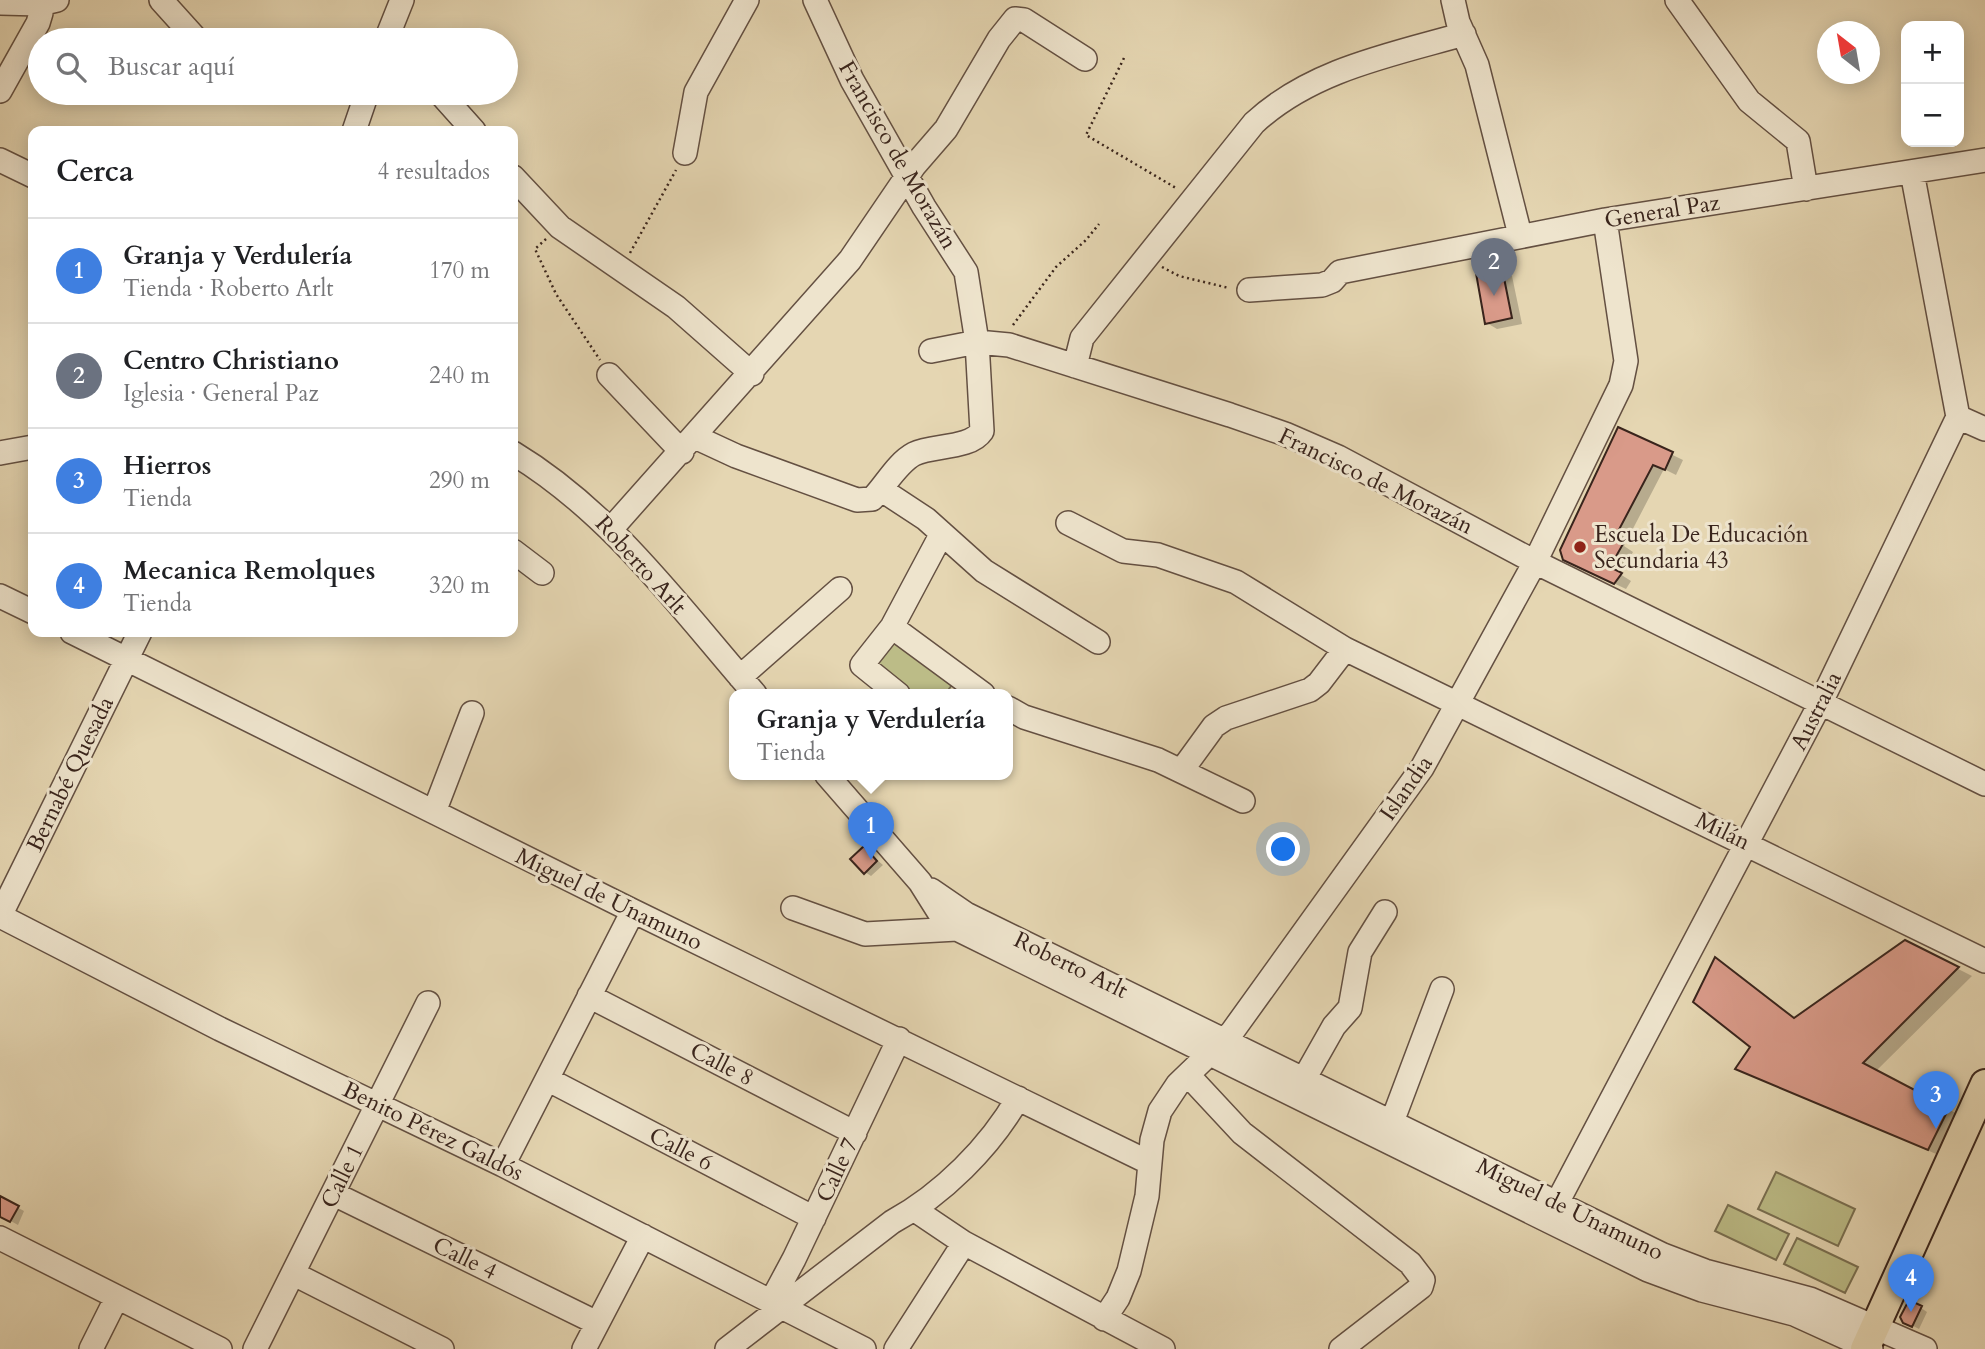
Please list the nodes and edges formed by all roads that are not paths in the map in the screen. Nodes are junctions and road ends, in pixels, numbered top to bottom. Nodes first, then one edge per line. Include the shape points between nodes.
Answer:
1 (161, 0) edge
2 (747, 0) edge
3 (815, 0) edge
4 (1453, 0) edge
5 (1678, 0) edge
6 (48, 2) edge
7 (0, 3) edge
8 (394, 3) edge
9 (35, 28) edge
10 (186, 28) edge
11 (389, 28) edge
12 (1464, 34) junction
13 (28, 41) edge
14 (1085, 59) dead end
15 (0, 90) edge
16 (364, 105) edge
17 (451, 105) edge
18 (356, 126) edge
19 (470, 126) edge
20 (685, 153) road end
21 (0, 160) edge
22 (1985, 160) edge
23 (1912, 173) junction
24 (28, 174) edge
25 (907, 176) junction
26 (518, 182) edge
27 (1806, 189) junction
28 (1605, 220) junction
29 (1520, 235) junction
30 (1249, 290) road end
31 (978, 342) junction
32 (931, 351) dead end
33 (1075, 366) junction
34 (752, 374) junction
35 (609, 375) road end
36 (1958, 416) junction
37 (1985, 429) edge
38 (689, 444) junction
39 (28, 448) edge
40 (0, 453) edge
41 (518, 457) edge
42 (881, 490) junction
43 (1068, 523) dead end
44 (611, 529) junction
45 (941, 535) junction
46 (518, 555) edge
47 (1535, 562) junction
48 (542, 573) dead end
49 (840, 589) dead end
50 (0, 596) edge
51 (28, 610) edge
52 (891, 627) junction
53 (82, 637) edge
54 (138, 637) edge
55 (1098, 642) dead end
56 (1345, 649) junction
57 (127, 659) junction
58 (748, 685) edge
59 (892, 689) edge
60 (968, 689) edge
61 (1821, 702) junction
62 (1459, 704) junction
63 (1013, 712) edge
64 (472, 713) dead end
65 (1182, 770) junction
66 (831, 780) edge
67 (1985, 784) edge
68 (1243, 801) dead end
69 (434, 812) junction
70 (1747, 843) junction
71 (920, 882) junction
72 (793, 908) dead end
73 (633, 911) junction
74 (1385, 912) dead end
75 (0, 916) edge
76 (957, 929) junction
77 (1985, 961) edge
78 (1441, 989) dead end
79 (589, 996) junction
80 (428, 1003) dead end
81 (899, 1040) junction
82 (1218, 1047) junction
83 (1188, 1075) junction
84 (547, 1079) junction
85 (1304, 1079) junction
86 (1985, 1084) edge
87 (1018, 1098) junction
88 (377, 1103) junction
89 (1392, 1122) junction
90 (855, 1132) junction
91 (1148, 1162) junction
92 (503, 1165) junction
93 (334, 1194) junction
94 (915, 1210) junction
95 (1552, 1212) junction
96 (814, 1218) junction
97 (643, 1237) junction
98 (0, 1238) edge
99 (964, 1242) junction
100 (293, 1274) junction
101 (116, 1299) junction
102 (778, 1303) junction
103 (1104, 1319) junction
104 (597, 1323) junction
105 (1870, 1343) edge
106 (91, 1349) edge
107 (220, 1349) edge
108 (255, 1349) edge
109 (442, 1349) edge
110 (584, 1349) edge
111 (727, 1349) edge
112 (864, 1349) edge
113 (896, 1349) edge
114 (1163, 1349) edge
115 (1340, 1349) edge
116 (1924, 1349) edge

1 - 10 street
2 - 20 street via 696,92
3 - 25 street, Francisco de Morazán via 852,80
4 - 12 street
5 - 27 street via 1749,101 1798,141
6 - 7 street
6 - 9 street
8 - 11 street
12 - 29 street via 1477,65
12 - 33 street via 1350,67 1278,101 1254,123 1082,338
13 - 15 street
14 - 25 street via 1024,20 1015,19 946,128
16 - 18 street
17 - 19 street
21 - 24 street
22 - 23 street, General Paz
23 - 27 street, General Paz
23 - 36 street
25 - 31 street, Francisco de Morazán via 966,272
25 - 34 street via 850,260
26 - 34 street via 560,227 676,307
27 - 28 street, General Paz
28 - 29 street, General Paz
28 - 47 street, Islandia via 1625,376
29 - 30 street, General Paz via 1340,272 1322,285
31 - 32 street
31 - 33 street, Francisco de Morazán via 1004,344
31 - 42 street via 979,435 908,457
33 - 47 street, Francisco de Morazán via 1285,434 1405,491
34 - 38 street
35 - 38 street
36 - 37 street
36 - 61 street, Australia
38 - 42 street via 857,500 872,499
38 - 44 street
39 - 40 street
41 - 44 street, Roberto Arlt via 580,500
42 - 45 street via 926,519
43 - 56 street, Milán via 1123,551 1158,555 1237,582
44 - 58 street, Roberto Arlt
45 - 52 street
45 - 55 street via 984,571
46 - 48 street
47 - 61 street, Francisco de Morazán
47 - 62 street, Islandia
49 - 58 street
50 - 51 street
52 - 59 street via 862,665
52 - 60 street
53 - 57 street, Miguel de Unamuno
54 - 57 street, Bernabé Quesada
56 - 62 street, Milán
56 - 65 street via 1310,690 1235,713 1214,726
57 - 69 street, Miguel de Unamuno
57 - 75 street, Bernabé Quesada
61 - 67 street, Francisco de Morazán
61 - 70 street, Australia
62 - 70 street, Milán
62 - 82 street, Islandia via 1422,768
63 - 65 street
64 - 69 street
65 - 68 street
66 - 71 street, Roberto Arlt
69 - 73 street, Miguel de Unamuno
70 - 77 street, Milán
70 - 95 street, Australia
71 - 76 street, Roberto Arlt via 942,917
71 - 82 street, Roberto Arlt via 966,914
72 - 76 street via 865,934
73 - 79 street
73 - 81 street, Miguel de Unamuno
74 - 85 street via 1360,952 1350,1007
75 - 88 street, Benito Pérez Galdós
76 - 82 street, Roberto Arlt
78 - 89 street
79 - 84 street
79 - 90 street, Calle 8
80 - 88 street, Calle 1
81 - 87 street, Miguel de Unamuno
81 - 90 street, Calle 7
82 - 83 street, Islandia
82 - 85 street, Miguel de Unamuno
82 - 95 street, Miguel de Unamuno
83 - 91 street, Islandia via 1160,1111
83 - 115 street via 1242,1133 1410,1263 1423,1280 1421,1287
84 - 92 street
84 - 96 street, Calle 6
85 - 89 street, Miguel de Unamuno
86 - 105 main road
87 - 91 street, Miguel de Unamuno
87 - 94 street via 995,1135
88 - 92 street, Benito Pérez Galdós
88 - 93 street, Calle 1
89 - 95 street, Miguel de Unamuno
90 - 96 street, Calle 7
91 - 103 street, Islandia via 1147,1196 1129,1270
92 - 97 street, Benito Pérez Galdós
93 - 100 street, Calle 1
93 - 104 street, Calle 4
94 - 99 street
94 - 102 street
95 - 105 street, Miguel de Unamuno via 1685,1264 1788,1291
96 - 102 street, Calle 7
97 - 102 street, Benito Pérez Galdós
97 - 104 street
98 - 101 street
99 - 103 street
99 - 113 street
100 - 108 street, Calle 1
100 - 109 street
101 - 106 street
101 - 107 street
102 - 111 street
102 - 112 street, Benito Pérez Galdós
103 - 114 street
104 - 110 street
105 - 116 street, Miguel de Unamuno

